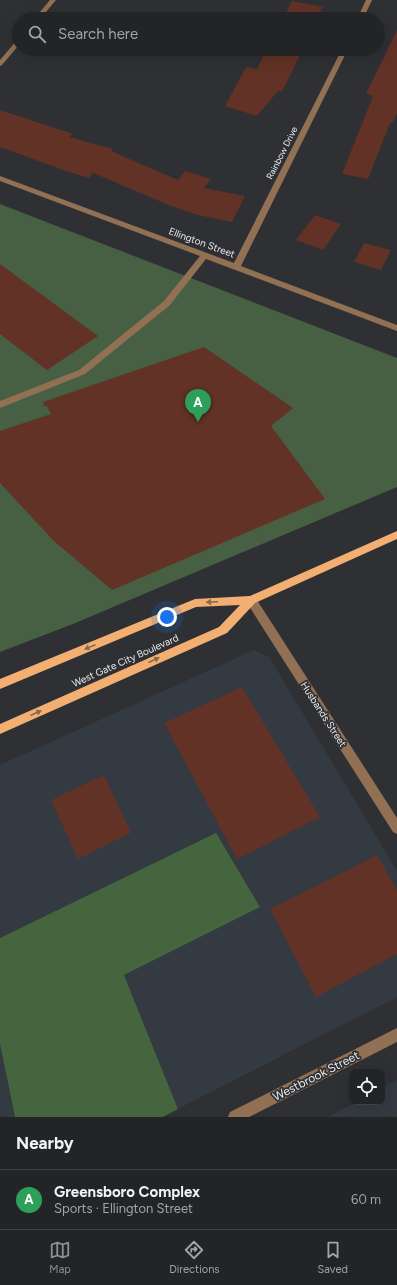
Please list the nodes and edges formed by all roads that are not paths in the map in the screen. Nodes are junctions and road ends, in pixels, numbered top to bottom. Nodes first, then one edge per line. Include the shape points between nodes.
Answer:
1 (52, 0) edge
2 (369, 0) edge
3 (43, 12) edge
4 (363, 12) edge
5 (12, 49) edge
6 (342, 56) edge
7 (0, 64) edge
8 (0, 178) edge
9 (204, 255) junction
10 (236, 267) junction
11 (397, 328) edge
12 (0, 405) edge
13 (397, 535) edge
14 (251, 600) junction
15 (0, 684) edge
16 (0, 729) edge
17 (397, 828) edge
18 (397, 1035) edge
19 (235, 1117) edge

1 - 3 street
2 - 4 street
5 - 7 street
6 - 10 street, Rainbow Drive
8 - 9 street, Ellington Street
9 - 10 street, Ellington Street
9 - 12 street via 166,303 82,372
10 - 11 street, Ellington Street
13 - 14 main road, West Gate City Boulevard
14 -> 15 main road, West Gate City Boulevard via 196,603
16 -> 14 main road, West Gate City Boulevard via 223,630
14 - 17 street, Husbands Street
18 - 19 street, Westbrook Street

